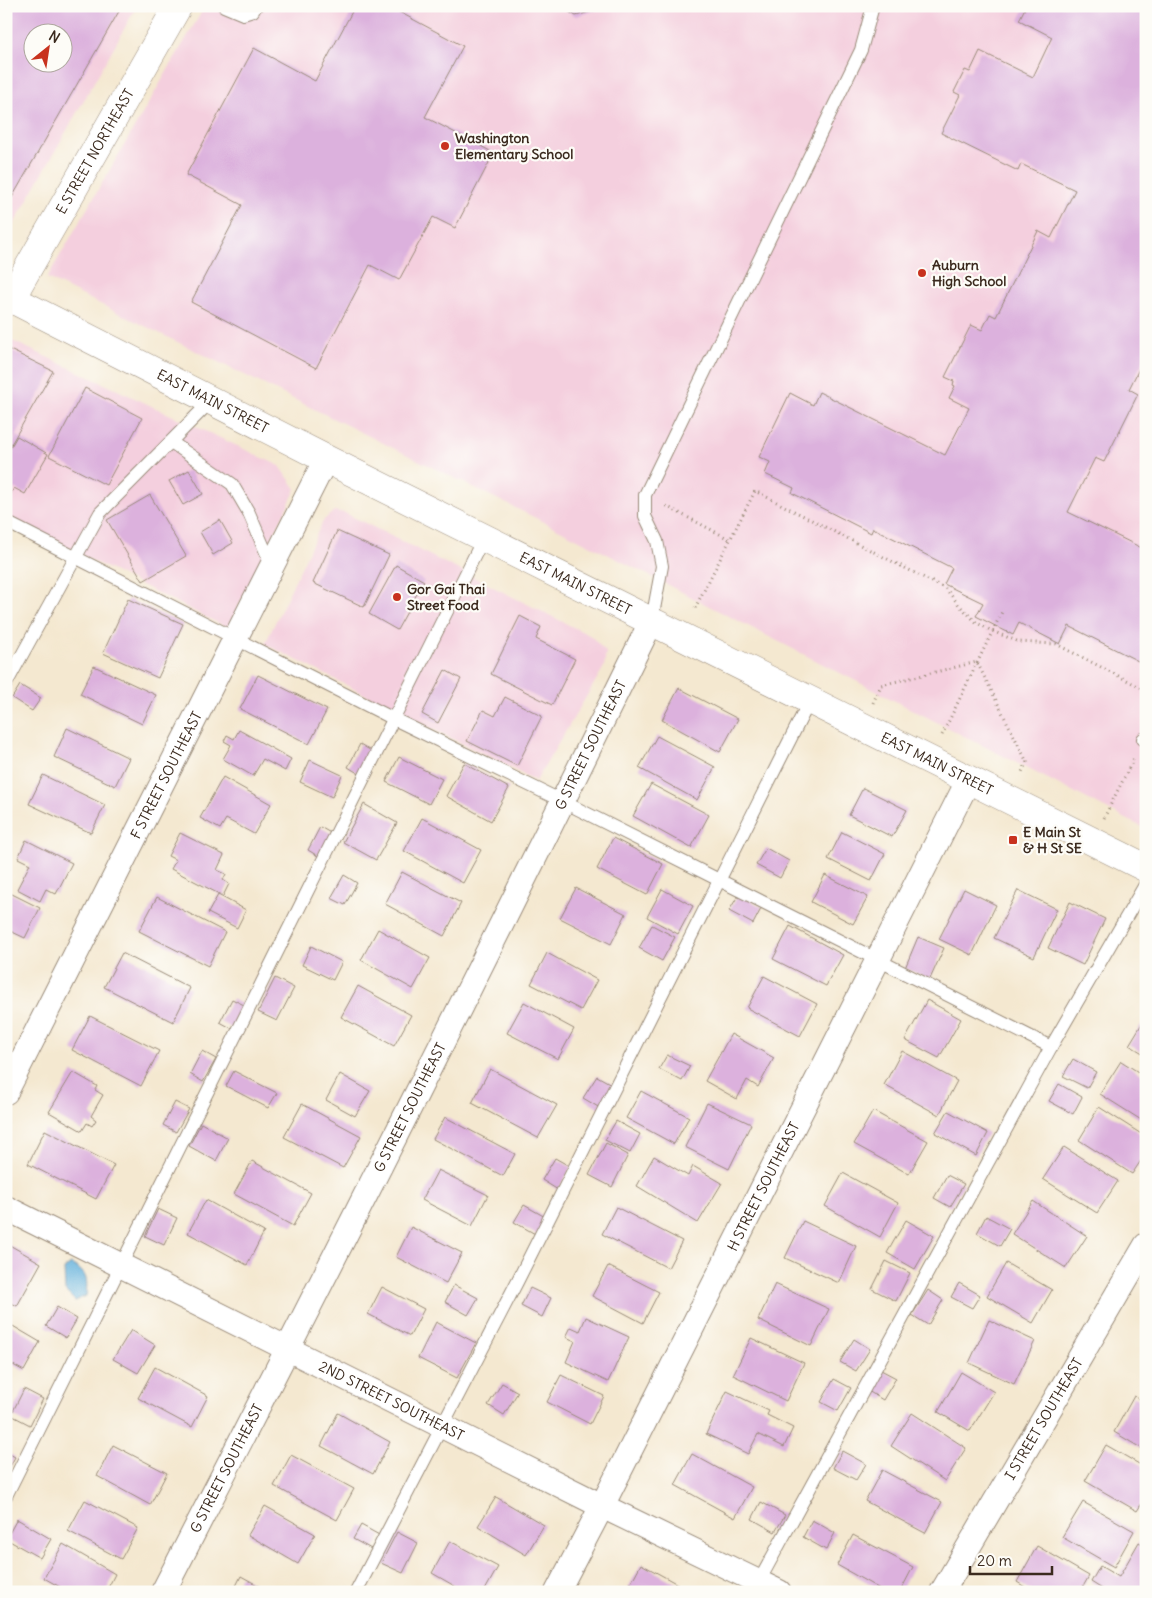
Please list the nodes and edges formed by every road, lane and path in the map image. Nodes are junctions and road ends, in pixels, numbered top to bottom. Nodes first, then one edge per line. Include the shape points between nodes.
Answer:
1 (178, 6) edge
2 (224, 6) edge
3 (256, 6) edge
4 (873, 6) edge
5 (8, 300) edge
6 (212, 400) junction
7 (171, 442) junction
8 (326, 459) junction
9 (645, 495) junction
10 (6, 522) edge
11 (484, 537) junction
12 (731, 540) junction
13 (76, 557) junction
14 (272, 566) junction
15 (695, 608) dead end
16 (1002, 612) dead end
17 (652, 620) junction
18 (992, 631) junction
19 (235, 639) junction
20 (978, 662) junction
21 (6, 684) edge
22 (1146, 690) edge
23 (810, 700) junction
24 (394, 719) junction
25 (863, 727) junction
26 (1144, 740) edge
27 (930, 760) junction
28 (968, 779) junction
29 (1009, 800) junction
30 (564, 802) junction
31 (1092, 841) junction
32 (1146, 868) edge
33 (720, 880) junction
34 (1146, 883) edge
35 (878, 959) junction
36 (1051, 1047) junction
37 (6, 1092) edge
38 (6, 1208) edge
39 (1146, 1245) edge
40 (122, 1266) junction
41 (288, 1348) junction
42 (442, 1426) junction
43 (6, 1496) edge
44 (602, 1506) junction
45 (764, 1588) edge
46 (163, 1592) edge
47 (356, 1592) edge
48 (557, 1592) edge
49 (942, 1592) edge

1 - 5 main road, E STREET NORTHEAST
2 - 3 lane via 243,14 253,11
4 - 9 lane via 861,50
5 - 6 main road, EAST MAIN STREET
6 - 7 lane
6 - 8 main road, EAST MAIN STREET
7 - 13 lane via 100,513
7 - 14 lane via 232,484 249,513
8 - 11 main road, EAST MAIN STREET
8 - 14 street, F STREET SOUTHEAST
9 - 12 path
9 - 17 lane via 645,516 657,541 662,566
10 - 13 lane
11 - 17 main road, EAST MAIN STREET
11 - 24 lane
12 - 15 path
12 - 18 path via 755,491 946,589 978,623
13 - 19 lane
13 - 21 lane
14 - 19 street, F STREET SOUTHEAST
16 - 18 path
17 - 23 main road, EAST MAIN STREET
17 - 30 street, G STREET SOUTHEAST
18 - 20 path
18 - 22 path via 1019,642 1056,644
19 - 24 lane
19 - 37 street, F STREET SOUTHEAST
20 - 25 path via 881,685
20 - 27 path
20 - 29 path via 1027,762
23 - 25 main road, EAST MAIN STREET
23 - 33 lane
24 - 30 lane
24 - 40 lane
25 - 27 main road, EAST MAIN STREET
26 - 31 path
27 - 28 main road, EAST MAIN STREET
28 - 29 main road, EAST MAIN STREET
28 - 35 street, H STREET SOUTHEAST
29 - 31 main road, EAST MAIN STREET
30 - 33 lane
30 - 41 street, G STREET SOUTHEAST
31 - 32 main road, EAST MAIN STREET
33 - 35 lane
33 - 42 lane
34 - 36 lane
35 - 36 lane
35 - 44 street, H STREET SOUTHEAST
36 - 45 lane
38 - 40 street, 2ND STREET SOUTHEAST
39 - 49 street, I STREET SOUTHEAST
40 - 41 street, 2ND STREET SOUTHEAST
40 - 43 lane
41 - 42 street, 2ND STREET SOUTHEAST
41 - 46 street, G STREET SOUTHEAST
42 - 44 street, 2ND STREET SOUTHEAST
42 - 47 lane
44 - 45 street, 2ND STREET SOUTHEAST
44 - 48 street, H STREET SOUTHEAST

